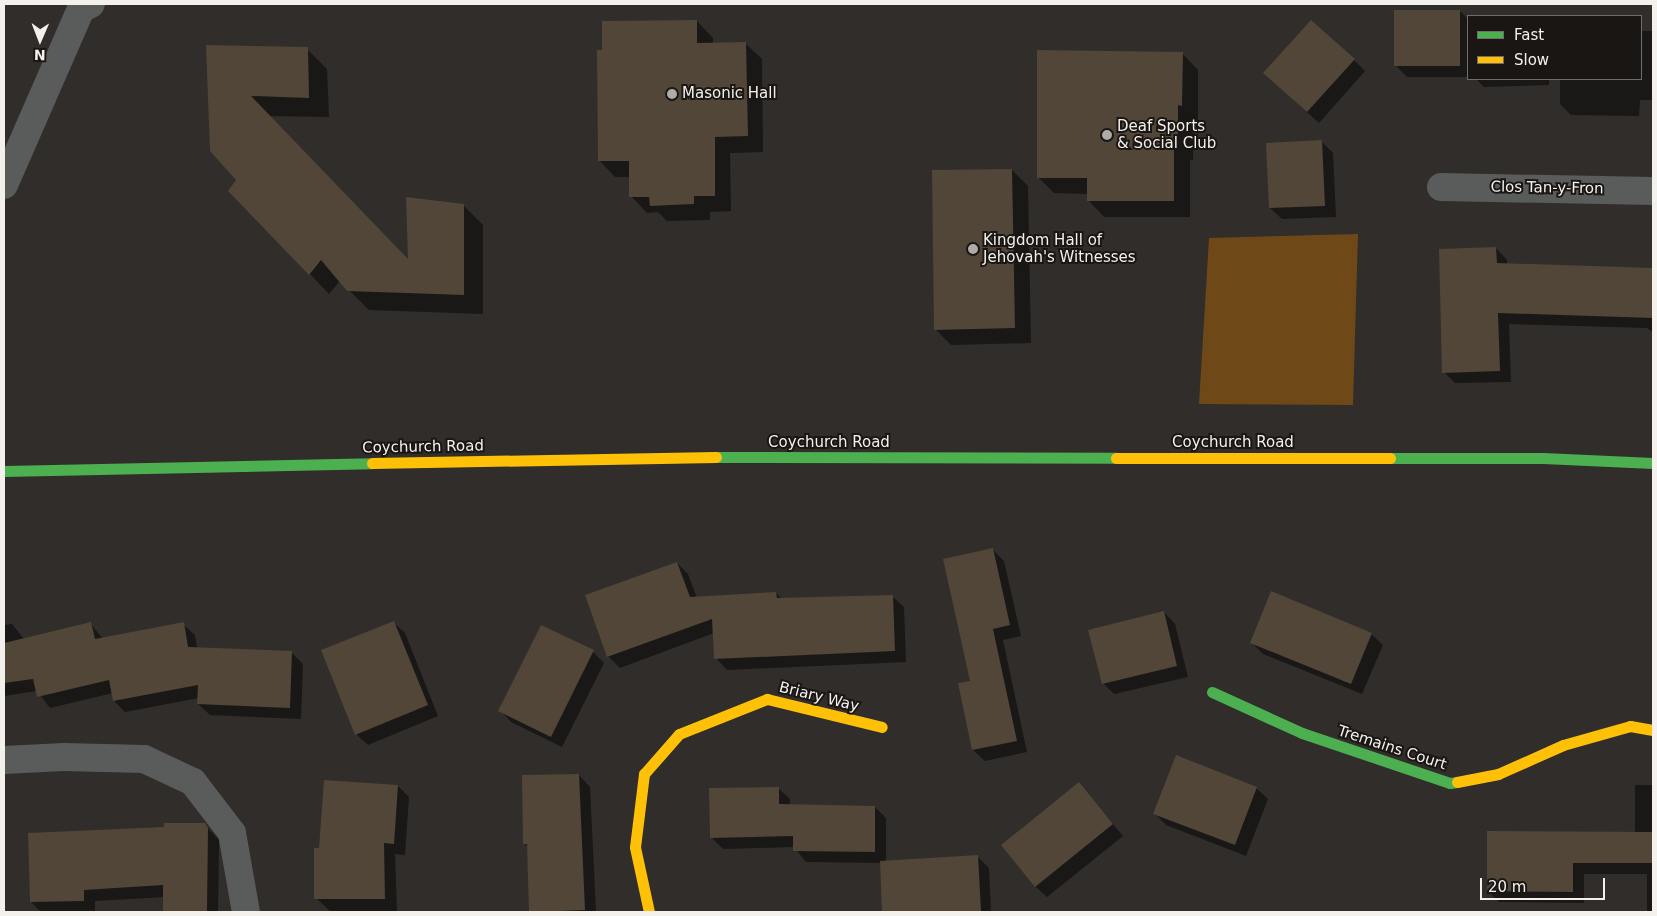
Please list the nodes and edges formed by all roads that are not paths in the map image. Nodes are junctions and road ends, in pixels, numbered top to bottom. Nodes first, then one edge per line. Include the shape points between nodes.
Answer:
1 (91, 4) edge
2 (4, 185) edge
3 (1441, 187) dead end
4 (1653, 191) edge
5 (1653, 463) edge
6 (4, 471) edge
7 (1212, 692) dead end
8 (882, 727) dead end
9 (1653, 730) edge
10 (4, 760) edge
11 (246, 912) edge
12 (649, 912) edge

1 - 2 street via 81,9
3 - 4 street, Clos Tan-y-Fron
5 - 6 main road, Coychurch Road via 1543,458 626,457
7 - 9 main road, Tremains Court via 1302,733 1450,783 1498,774 1563,745 1630,726
8 - 12 main road, Briary Way via 767,699 679,734 644,774 635,847
10 - 11 street via 64,757 144,760 193,782 232,833

